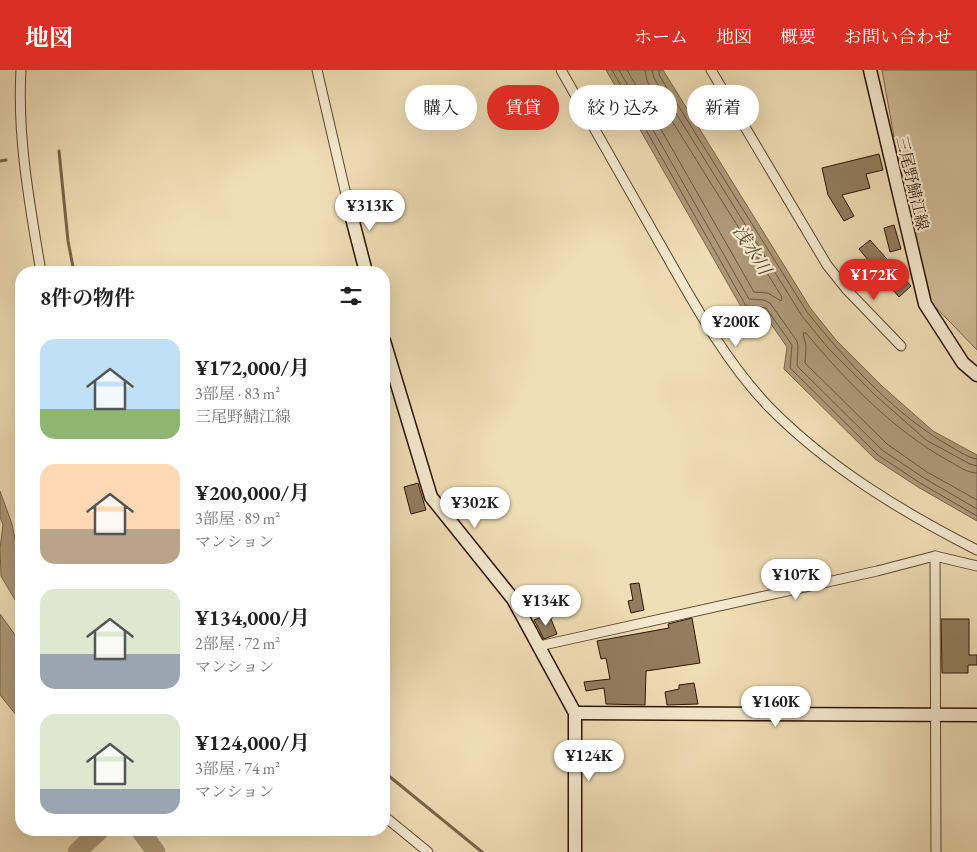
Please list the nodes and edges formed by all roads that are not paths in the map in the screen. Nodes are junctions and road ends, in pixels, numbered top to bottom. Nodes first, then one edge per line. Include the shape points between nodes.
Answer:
1 (21, 70) edge
2 (318, 70) edge
3 (555, 70) edge
4 (561, 70) edge
5 (711, 70) edge
6 (870, 70) edge
7 (567, 81) junction
8 (347, 199) joint
9 (40, 266) edge
10 (364, 266) edge
11 (901, 346) dead end
12 (390, 361) edge
13 (977, 375) edge
14 (977, 550) edge
15 (935, 556) junction
16 (977, 566) edge
17 (539, 646) junction
18 (575, 713) junction
19 (937, 715) junction
20 (977, 715) edge
21 (390, 821) edge
22 (428, 852) edge
23 (575, 852) edge
24 (936, 852) edge

1 - 9 street via 19,107
2 - 8 street
3 - 7 street
4 - 7 street
5 - 11 street via 827,265
6 - 13 street, 三尾野鯖江線 via 925,304 963,363
7 - 14 street via 726,355 768,406 809,444 858,481 944,534
8 - 10 street
12 - 17 street via 431,497 513,599
15 - 16 street
15 - 17 street
15 - 19 street
17 - 18 street
18 - 19 street
18 - 23 street
19 - 20 street
19 - 24 street
21 - 22 street

